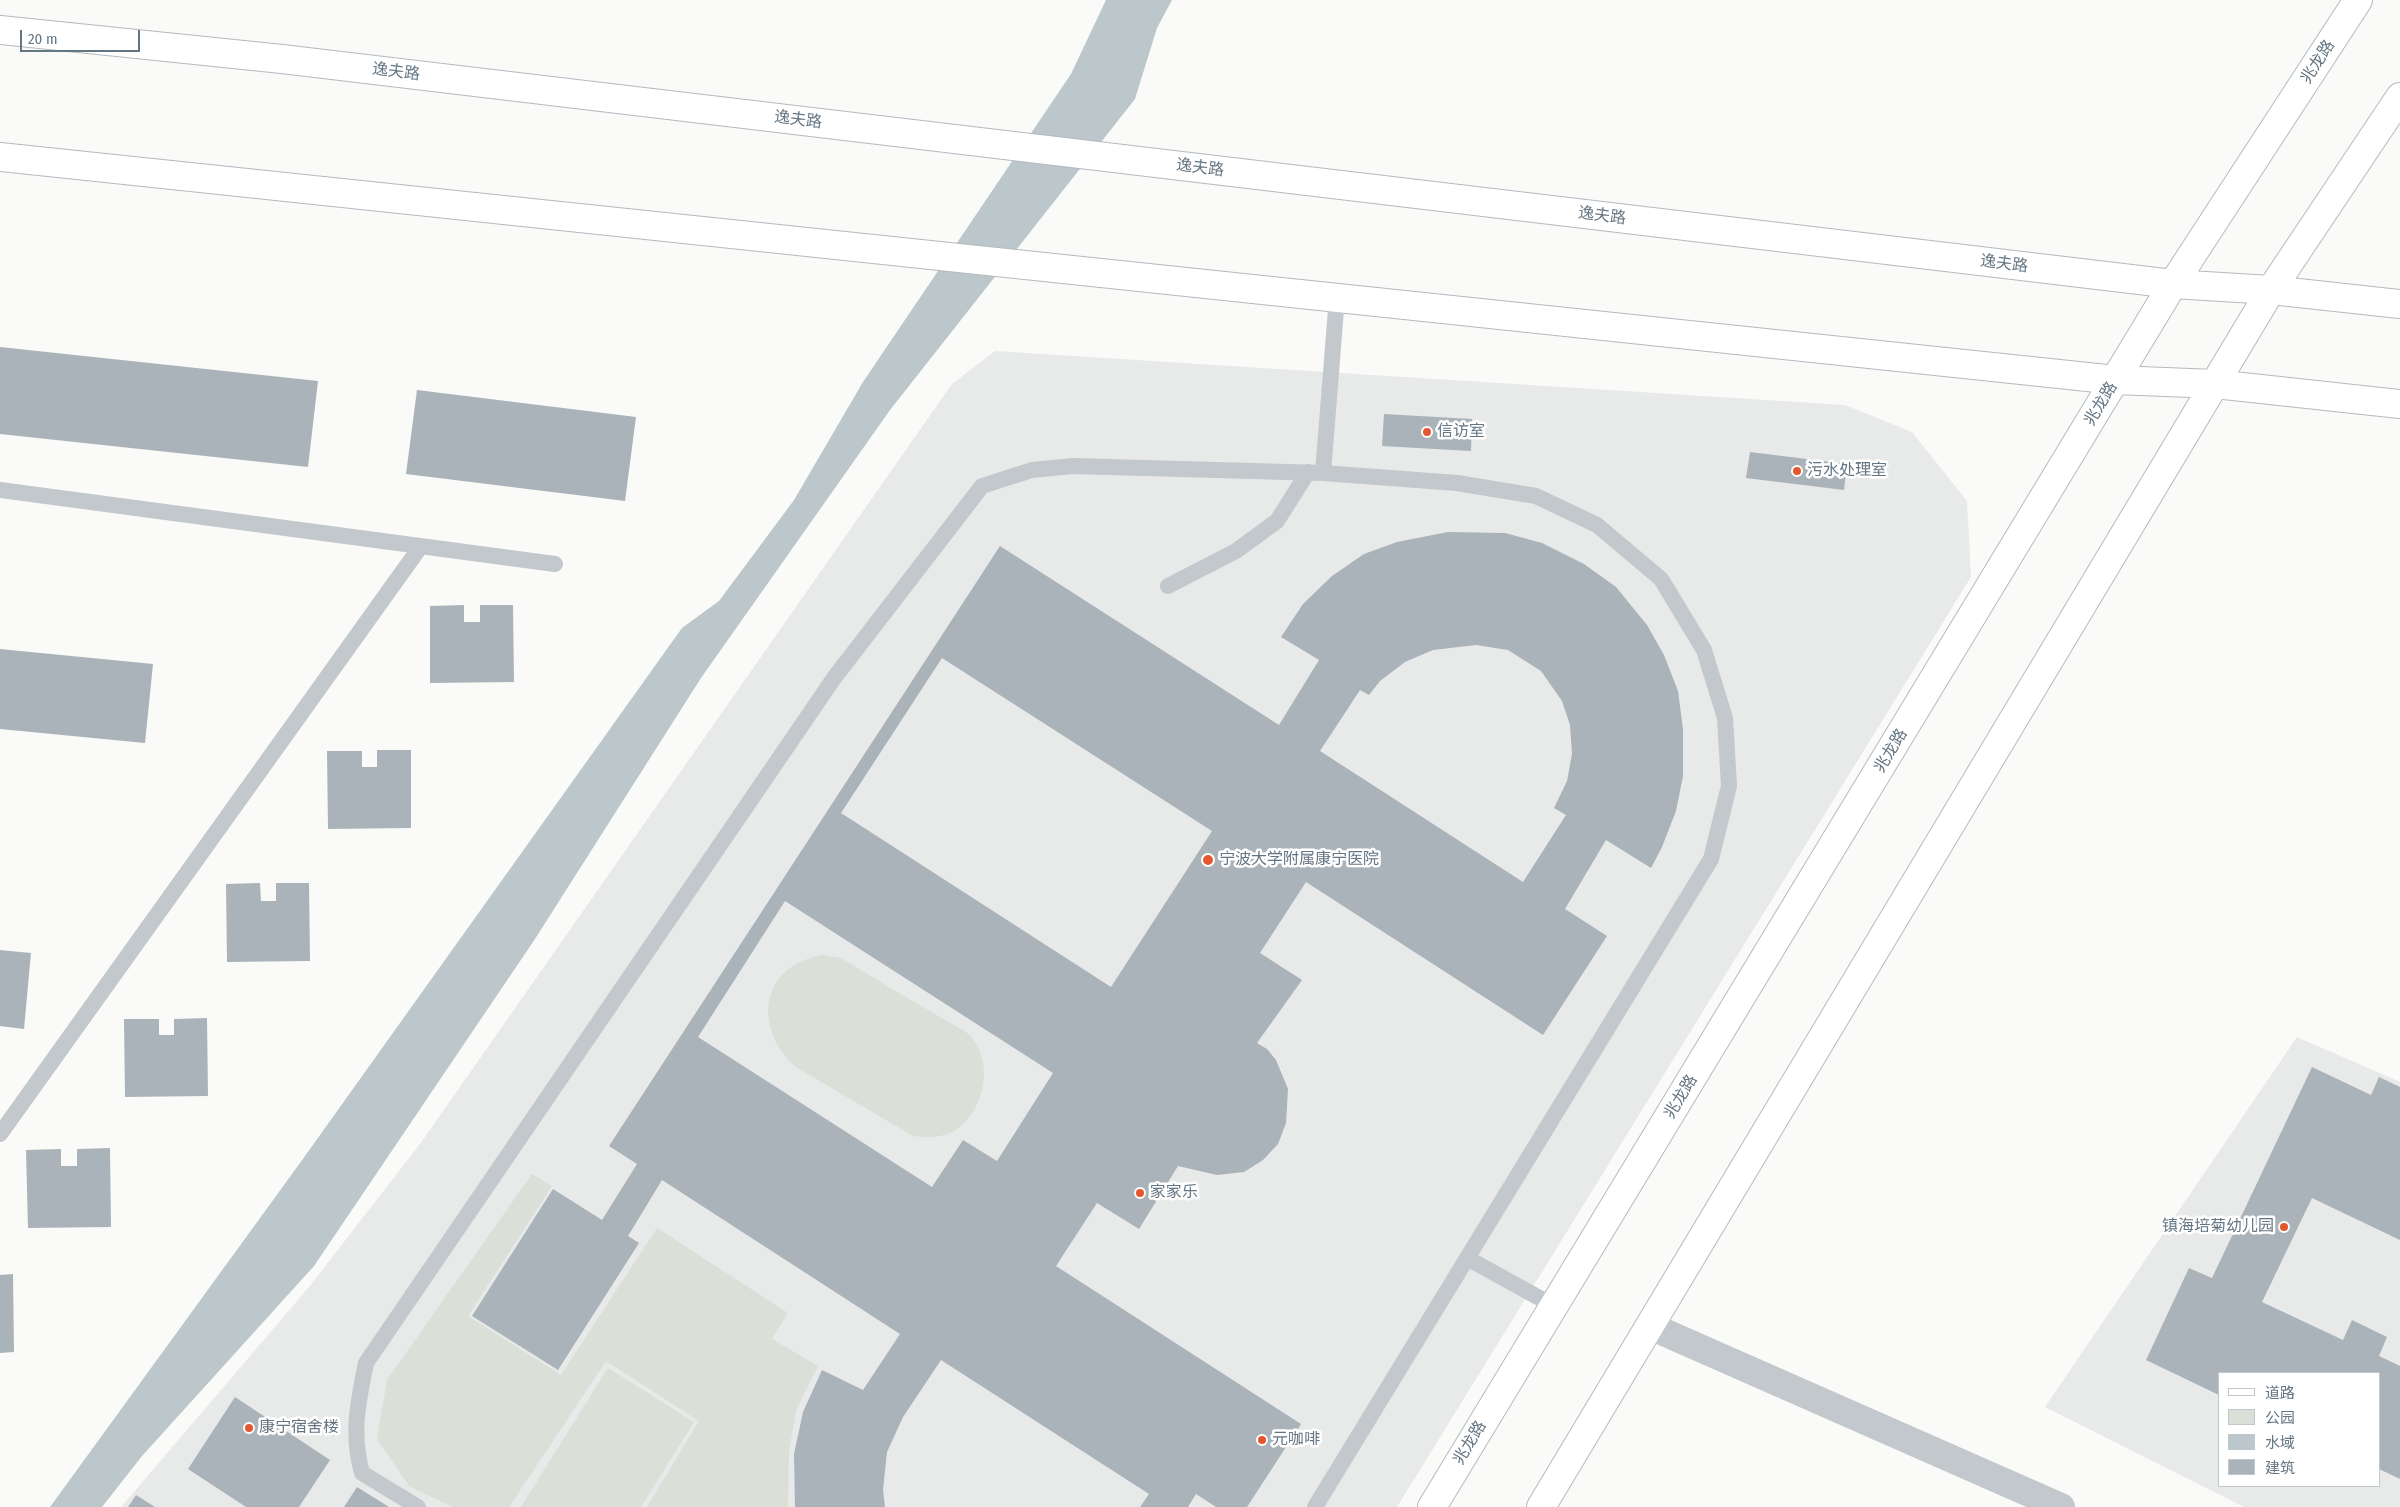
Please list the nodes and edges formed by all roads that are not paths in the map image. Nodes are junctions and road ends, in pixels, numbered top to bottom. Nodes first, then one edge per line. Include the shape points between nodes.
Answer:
1 (2358, 0) edge
2 (0, 30) edge
3 (2400, 97) edge
4 (0, 157) edge
5 (2173, 284) junction
6 (2271, 290) junction
7 (1337, 297) junction
8 (2400, 304) edge
9 (2116, 380) junction
10 (2215, 384) junction
11 (2400, 404) edge
12 (1316, 473) junction
13 (0, 490) edge
14 (421, 546) junction
15 (555, 564) dead end
16 (1168, 586) dead end
17 (0, 1134) edge
18 (1467, 1258) junction
19 (1554, 1306) junction
20 (1650, 1326) junction
21 (418, 1507) edge
22 (1315, 1507) edge
23 (1432, 1507) edge
24 (1541, 1507) edge
25 (2061, 1507) edge

1 - 5 main road, 兆龙路
2 - 5 main road, 逸夫路 via 292,60
3 - 6 main road
4 - 7 main road
5 - 6 main road, 逸夫路
5 - 9 main road, 兆龙路
6 - 8 main road, 逸夫路
6 - 10 main road
7 - 9 main road
7 - 12 lane
9 - 10 main road
9 - 19 main road, 兆龙路
10 - 11 main road
10 - 20 main road
12 - 16 lane via 1277,521 1236,551
12 - 18 lane via 1457,483 1536,496 1597,525 1661,579 1704,650 1725,718 1729,786 1711,859
12 - 21 lane via 1073,466 1032,470 982,486 834,678 366,1363 357,1411 356,1451 362,1473
13 - 14 lane
14 - 15 lane
14 - 17 lane
18 - 19 lane
18 - 22 lane
19 - 23 main road, 兆龙路
20 - 24 main road
20 - 25 street

